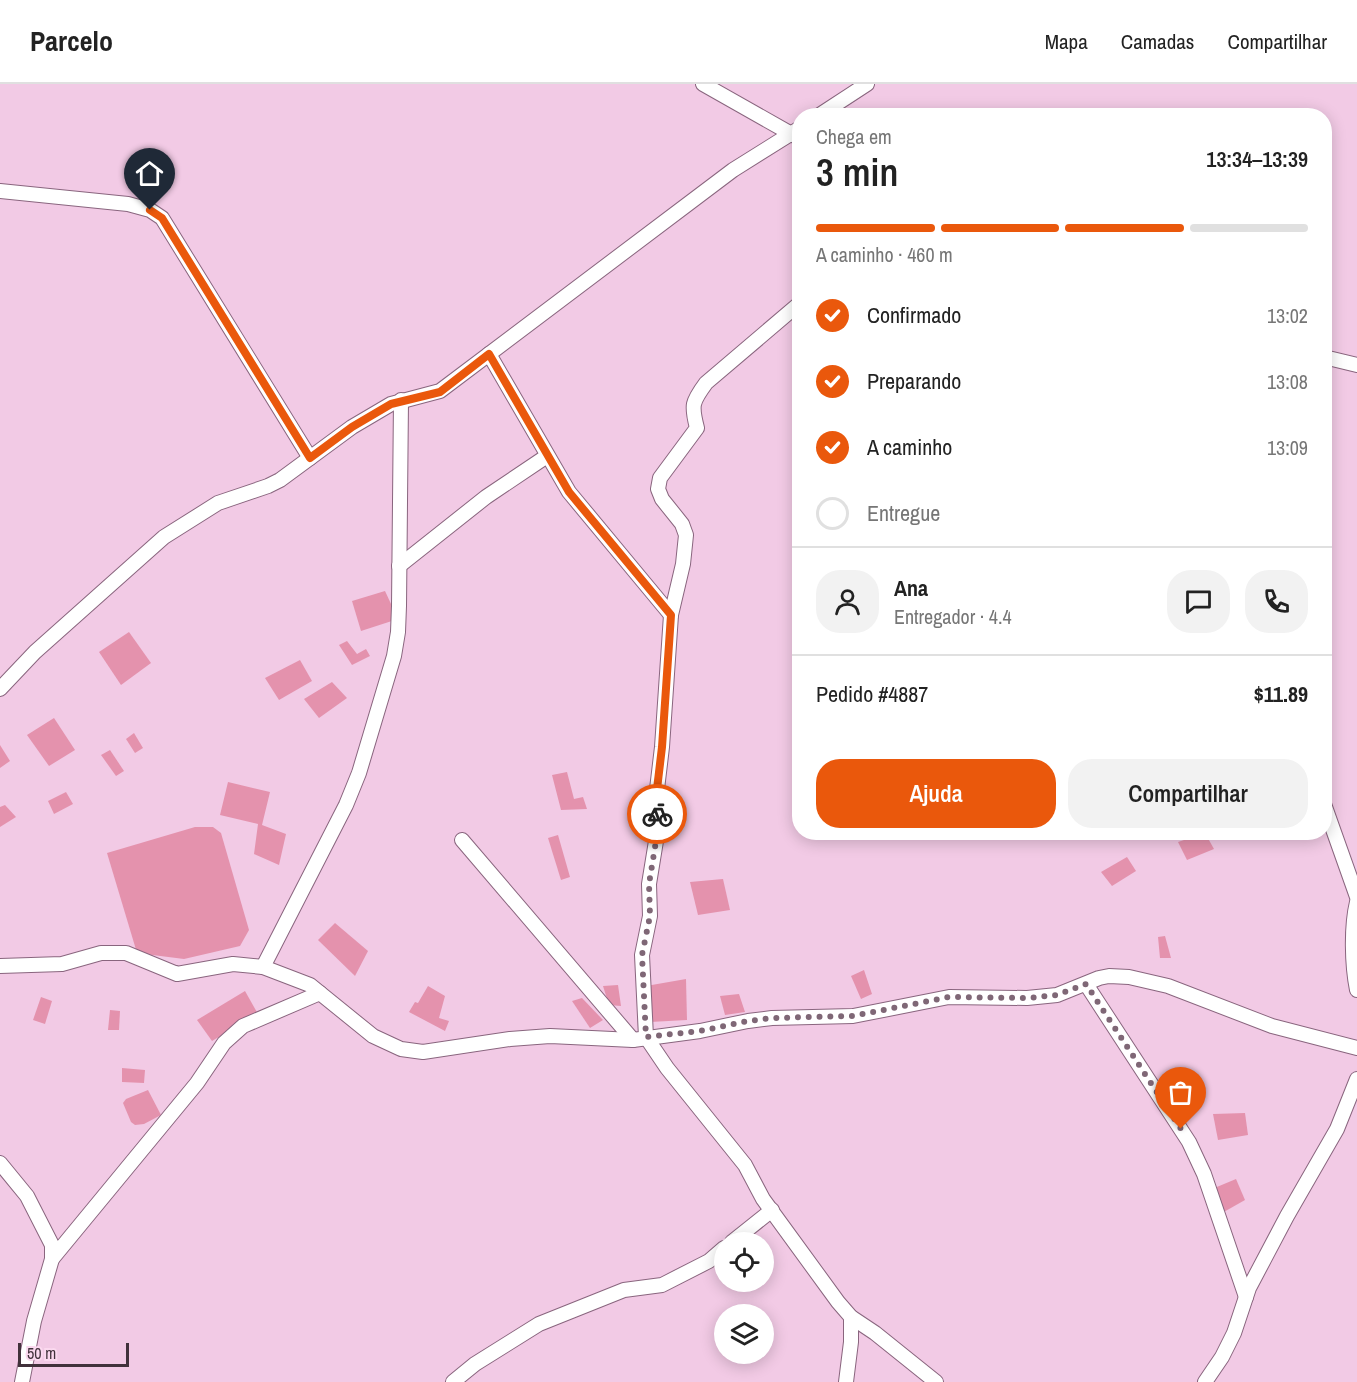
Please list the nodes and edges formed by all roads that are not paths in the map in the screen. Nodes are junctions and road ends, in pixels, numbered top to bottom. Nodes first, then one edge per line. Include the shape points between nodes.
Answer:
1 (703, 84) edge
2 (867, 84) edge
3 (830, 108) edge
4 (792, 130) edge
5 (792, 136) edge
6 (0, 191) edge
7 (792, 310) edge
8 (489, 354) junction
9 (1332, 359) edge
10 (1357, 365) edge
11 (401, 400) junction
12 (547, 456) junction
13 (310, 458) junction
14 (399, 566) junction
15 (671, 615) junction
16 (0, 689) edge
17 (1332, 827) edge
18 (462, 840) dead end
19 (1357, 899) edge
20 (0, 966) edge
21 (263, 967) junction
22 (1086, 984) junction
23 (1357, 990) edge
24 (320, 993) junction
25 (639, 1038) junction
26 (1357, 1048) edge
27 (1357, 1079) edge
28 (0, 1163) edge
29 (771, 1210) junction
30 (744, 1232) edge
31 (714, 1257) edge
32 (52, 1259) junction
33 (1246, 1297) junction
34 (851, 1317) junction
35 (22, 1382) edge
36 (453, 1382) edge
37 (846, 1382) edge
38 (936, 1382) edge
39 (1205, 1382) edge

1 - 4 street
2 - 3 street
5 - 8 street via 733,170
6 - 13 street via 128,204 162,218
7 - 15 street via 706,383 692,407 696,428 691,439 660,478 658,489 662,499 686,535
8 - 11 street via 440,392
8 - 12 street
9 - 10 street
11 - 13 street via 352,427
11 - 14 street
12 - 14 street via 486,497
12 - 15 street via 569,492
13 - 16 street via 268,486 218,503 164,537 35,652
14 - 21 street via 394,656 360,773
15 - 25 street via 655,806 658,821 649,884 650,916 642,955
17 - 19 street
18 - 25 street
19 - 23 street
20 - 21 street via 62,964 101,953 126,953 177,974 233,964
21 - 24 street via 310,985
22 - 25 street via 1057,995 949,997 853,1016 772,1018
22 - 26 street via 1099,978 1129,977 1168,987 1272,1026
22 - 33 street via 1189,1142 1204,1174
24 - 25 street via 373,1036 401,1049 423,1052 550,1036
24 - 32 street via 243,1026 224,1043 197,1083
25 - 29 street via 745,1166
27 - 33 street via 1336,1129
28 - 32 street via 27,1196 45,1228 52,1245
29 - 30 street
29 - 34 street
31 - 36 street via 662,1285 624,1290 538,1324
32 - 35 street
33 - 39 street via 1234,1333
34 - 37 street
34 - 38 street

